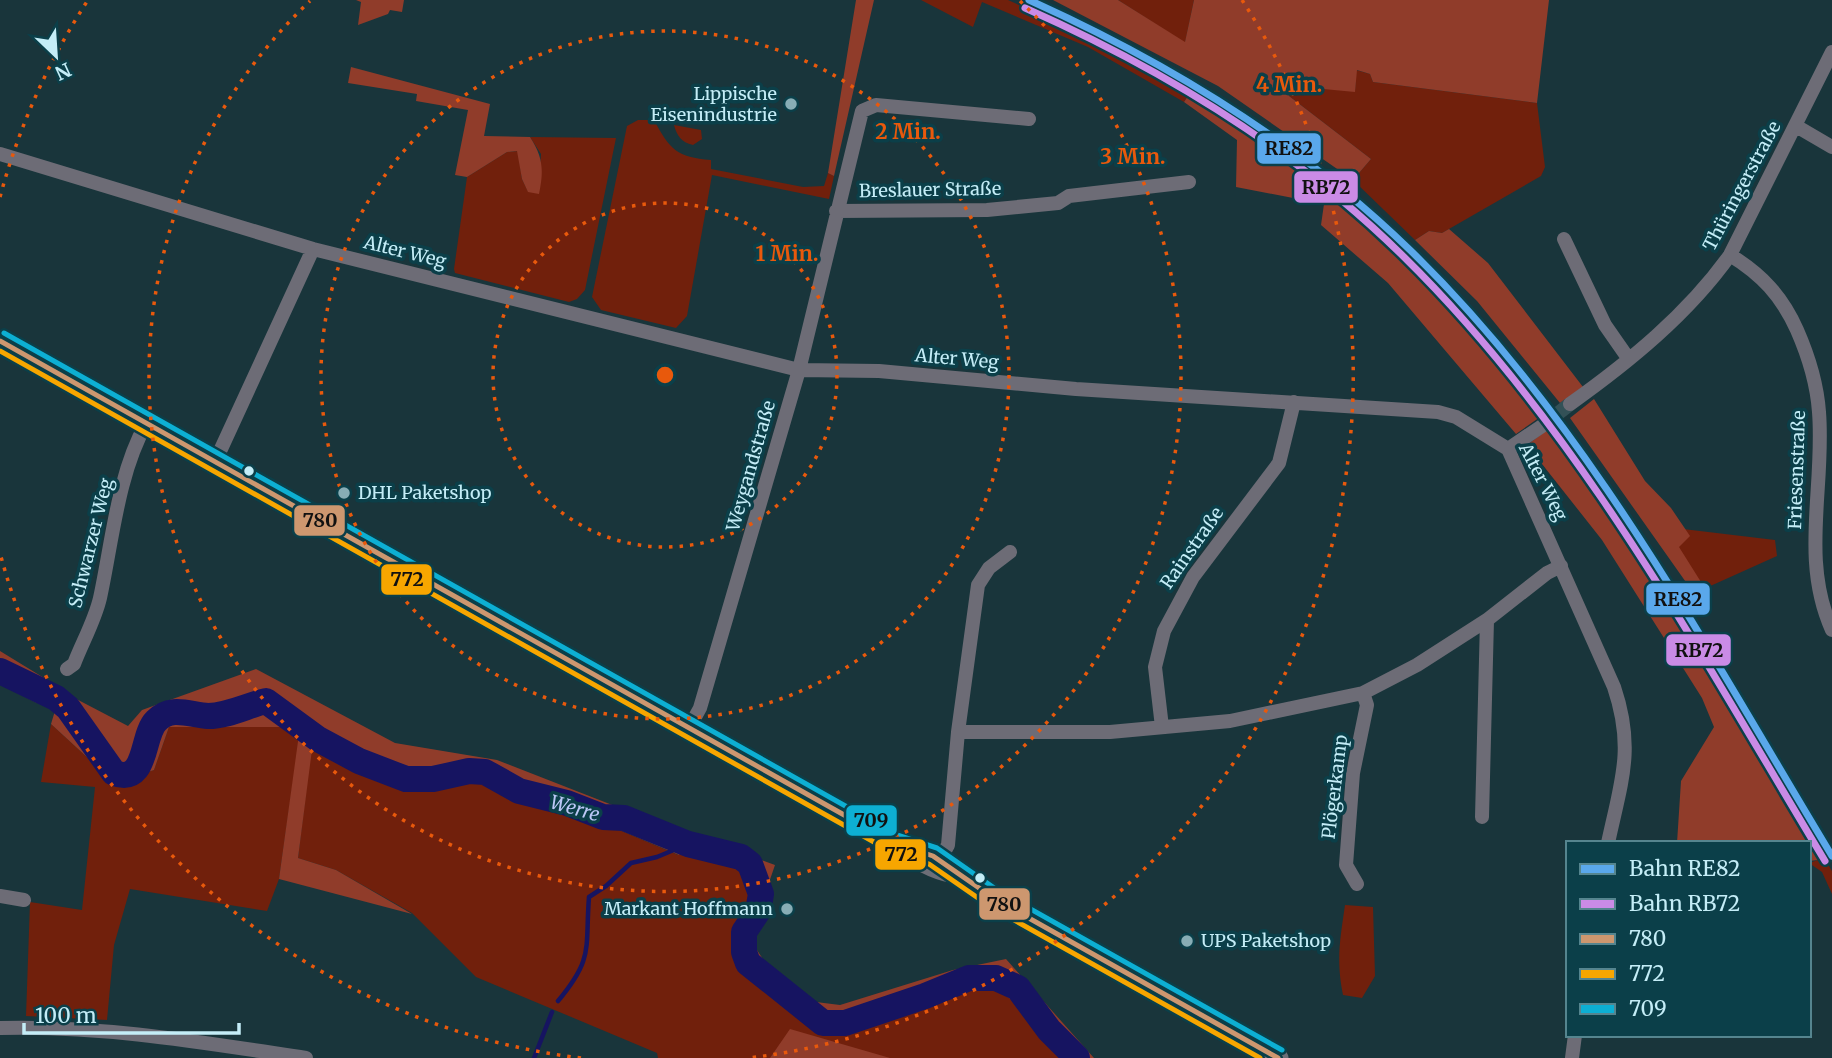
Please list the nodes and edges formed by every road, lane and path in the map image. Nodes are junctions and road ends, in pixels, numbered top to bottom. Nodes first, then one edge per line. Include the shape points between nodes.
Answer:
1 (1832, 52) edge
2 (1030, 119) dead end
3 (1796, 126) junction
4 (1832, 147) edge
5 (0, 153) edge
6 (1189, 183) dead end
7 (836, 211) junction
8 (1564, 239) dead end
9 (313, 249) junction
10 (1730, 255) junction
11 (0, 341) edge
12 (1628, 358) junction
13 (799, 370) junction
14 (1294, 402) junction
15 (1570, 404) tunnel mouth
16 (146, 424) junction
17 (1542, 426) tunnel mouth
18 (1508, 449) junction
19 (215, 462) junction
20 (1010, 552) dead end
21 (1561, 566) junction
22 (1487, 621) junction
23 (1832, 630) edge
24 (66, 668) dead end
25 (1363, 693) junction
26 (1162, 727) junction
27 (689, 728) junction
28 (958, 732) junction
29 (1482, 817) dead end
30 (1608, 841) edge
31 (943, 867) junction
32 (1357, 884) dead end
33 (0, 897) edge
34 (24, 900) dead end
35 (0, 1028) edge
36 (1575, 1037) edge
37 (306, 1058) edge
38 (1279, 1058) edge
39 (1572, 1058) edge

1 - 3 street, Thüringerstraße
2 - 7 street, Weygandstraße via 867,106 857,123
3 - 4 street
3 - 10 street, Thüringerstraße
5 - 9 street, Alter Weg
6 - 7 street, Breslauer Straße via 987,210
7 - 13 street, Weygandstraße
8 - 12 street via 1605,325
9 - 13 street, Alter Weg
9 - 19 street
10 - 12 street, Thüringerstraße via 1684,311
10 - 23 street, Friesenstraße via 1763,278 1779,297 1802,342 1815,385 1819,414 1815,577
11 - 16 main road
12 - 15 street, Thüringerstraße
13 - 14 street, Alter Weg via 879,371
13 - 27 street, Weygandstraße via 700,708
14 - 18 street, Alter Weg via 1438,412 1465,422
14 - 26 street, Rainstraße via 1279,463 1192,577 1164,631 1155,667
16 - 19 main road
16 - 24 street, Schwarzer Weg via 111,537 99,602 74,664
17 - 18 street
18 - 21 street, Alter Weg
19 - 27 main road
20 - 28 street via 989,568 978,585
21 - 22 street
21 - 30 street, Alter Weg via 1625,718 1624,767
22 - 25 street
22 - 29 street
25 - 26 street via 1293,710
25 - 32 street, Plögerkamp via 1367,705 1353,773 1346,854 1346,865
26 - 28 street via 1110,732
27 - 31 main road
28 - 31 street
31 - 38 main road
33 - 34 street
35 - 37 street via 42,1026 168,1038
36 - 39 street

